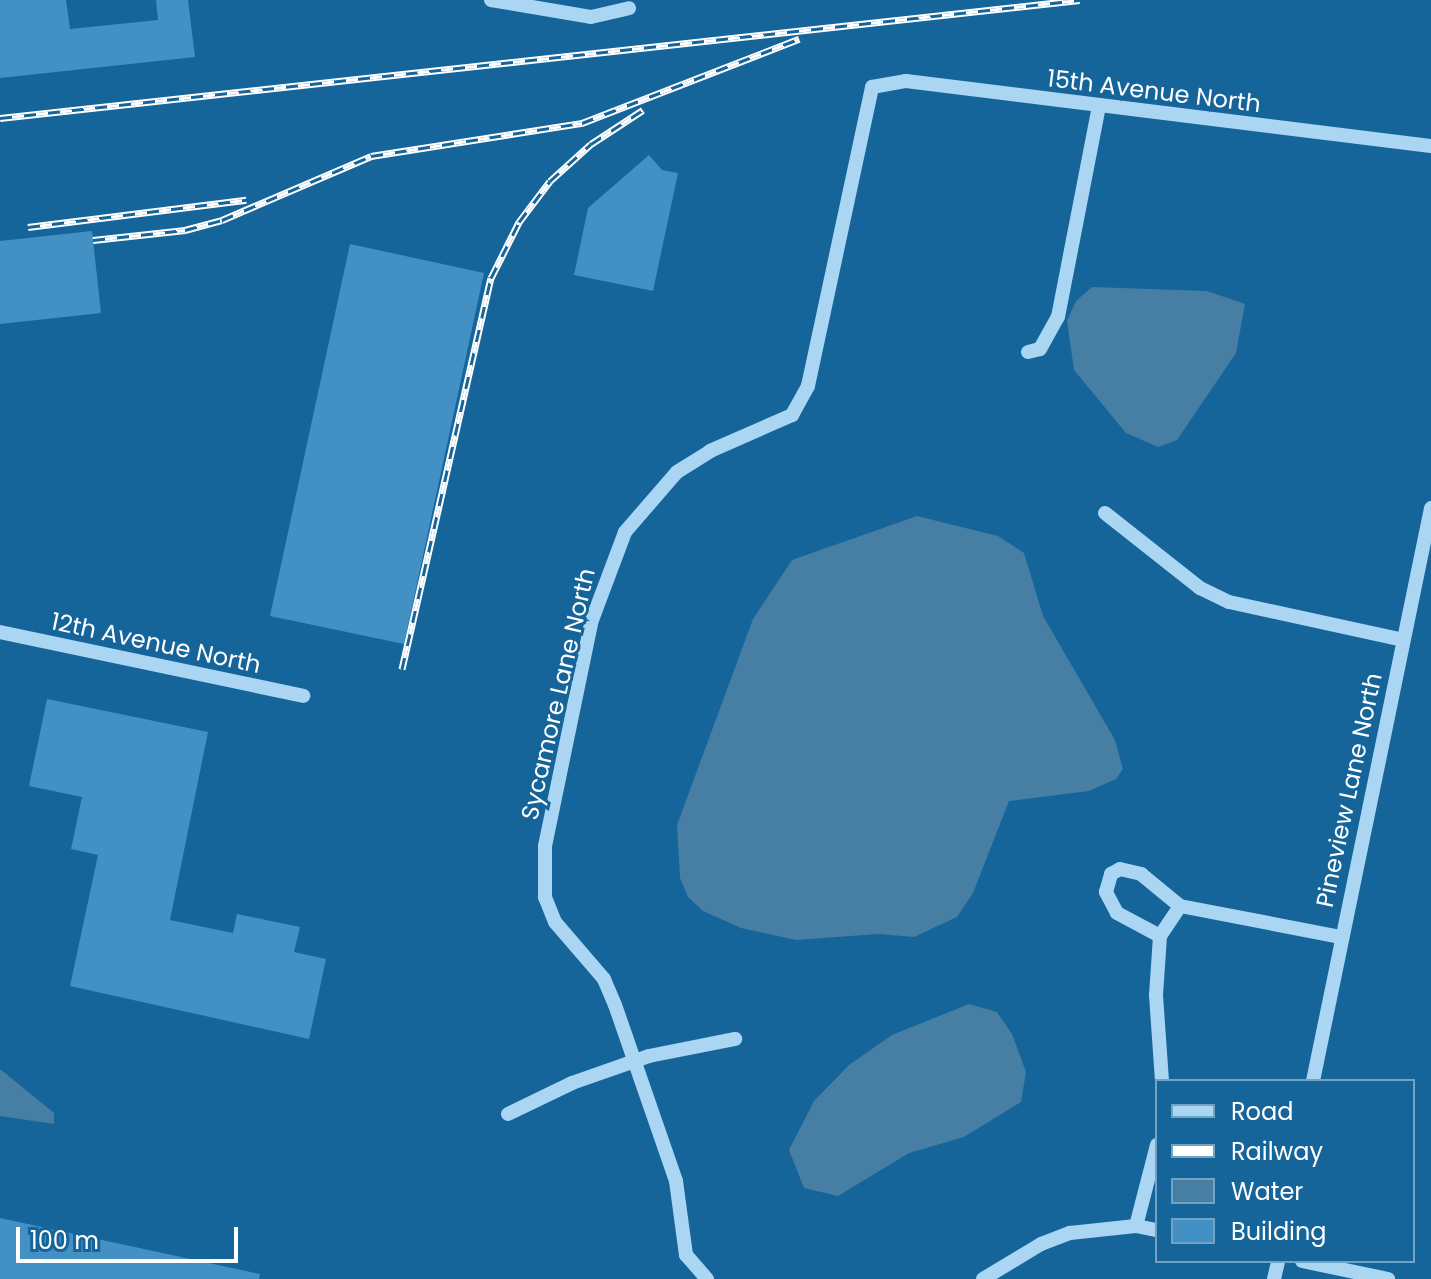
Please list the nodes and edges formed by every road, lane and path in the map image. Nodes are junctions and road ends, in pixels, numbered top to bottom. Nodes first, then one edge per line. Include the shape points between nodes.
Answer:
1 (491, 0) edge
2 (629, 8) dead end
3 (872, 87) joint
4 (1099, 107) junction
5 (1431, 146) edge
6 (1028, 352) dead end
7 (1431, 508) edge
8 (1105, 513) dead end
9 (0, 632) edge
10 (1403, 640) junction
11 (303, 696) dead end
12 (1180, 906) junction
13 (1160, 936) junction
14 (1341, 937) junction
15 (735, 1039) dead end
16 (635, 1061) junction
17 (1162, 1079) edge
18 (1313, 1079) edge
19 (508, 1114) dead end
20 (1155, 1153) edge
21 (1136, 1226) junction
22 (1155, 1230) edge
23 (1312, 1263) edge
24 (707, 1279) edge
25 (983, 1279) edge
26 (1388, 1279) edge

1 - 2 street via 591,17
3 - 4 street, 15th Avenue North via 906,81
3 - 16 street, Sycamore Lane North via 800,405 778,423 710,451 650,499 625,532 592,620 545,846 545,897 555,922 604,979
4 - 5 street, 15th Avenue North
4 - 6 street via 1058,317 1040,349
7 - 10 street, Pineview Lane North
8 - 10 street via 1200,588 1229,602
9 - 11 street, 12th Avenue North
10 - 14 street, Pineview Lane North
12 - 13 street
12 - 13 street via 1141,874 1120,869 1111,874 1106,892 1117,913
12 - 14 street
13 - 17 street via 1156,995
14 - 18 street, Pineview Lane North
15 - 16 street
16 - 19 street
16 - 24 street, Sycamore Lane North via 676,1181 686,1255
20 - 21 street
21 - 22 street
21 - 25 street via 1070,1233
23 - 26 street

